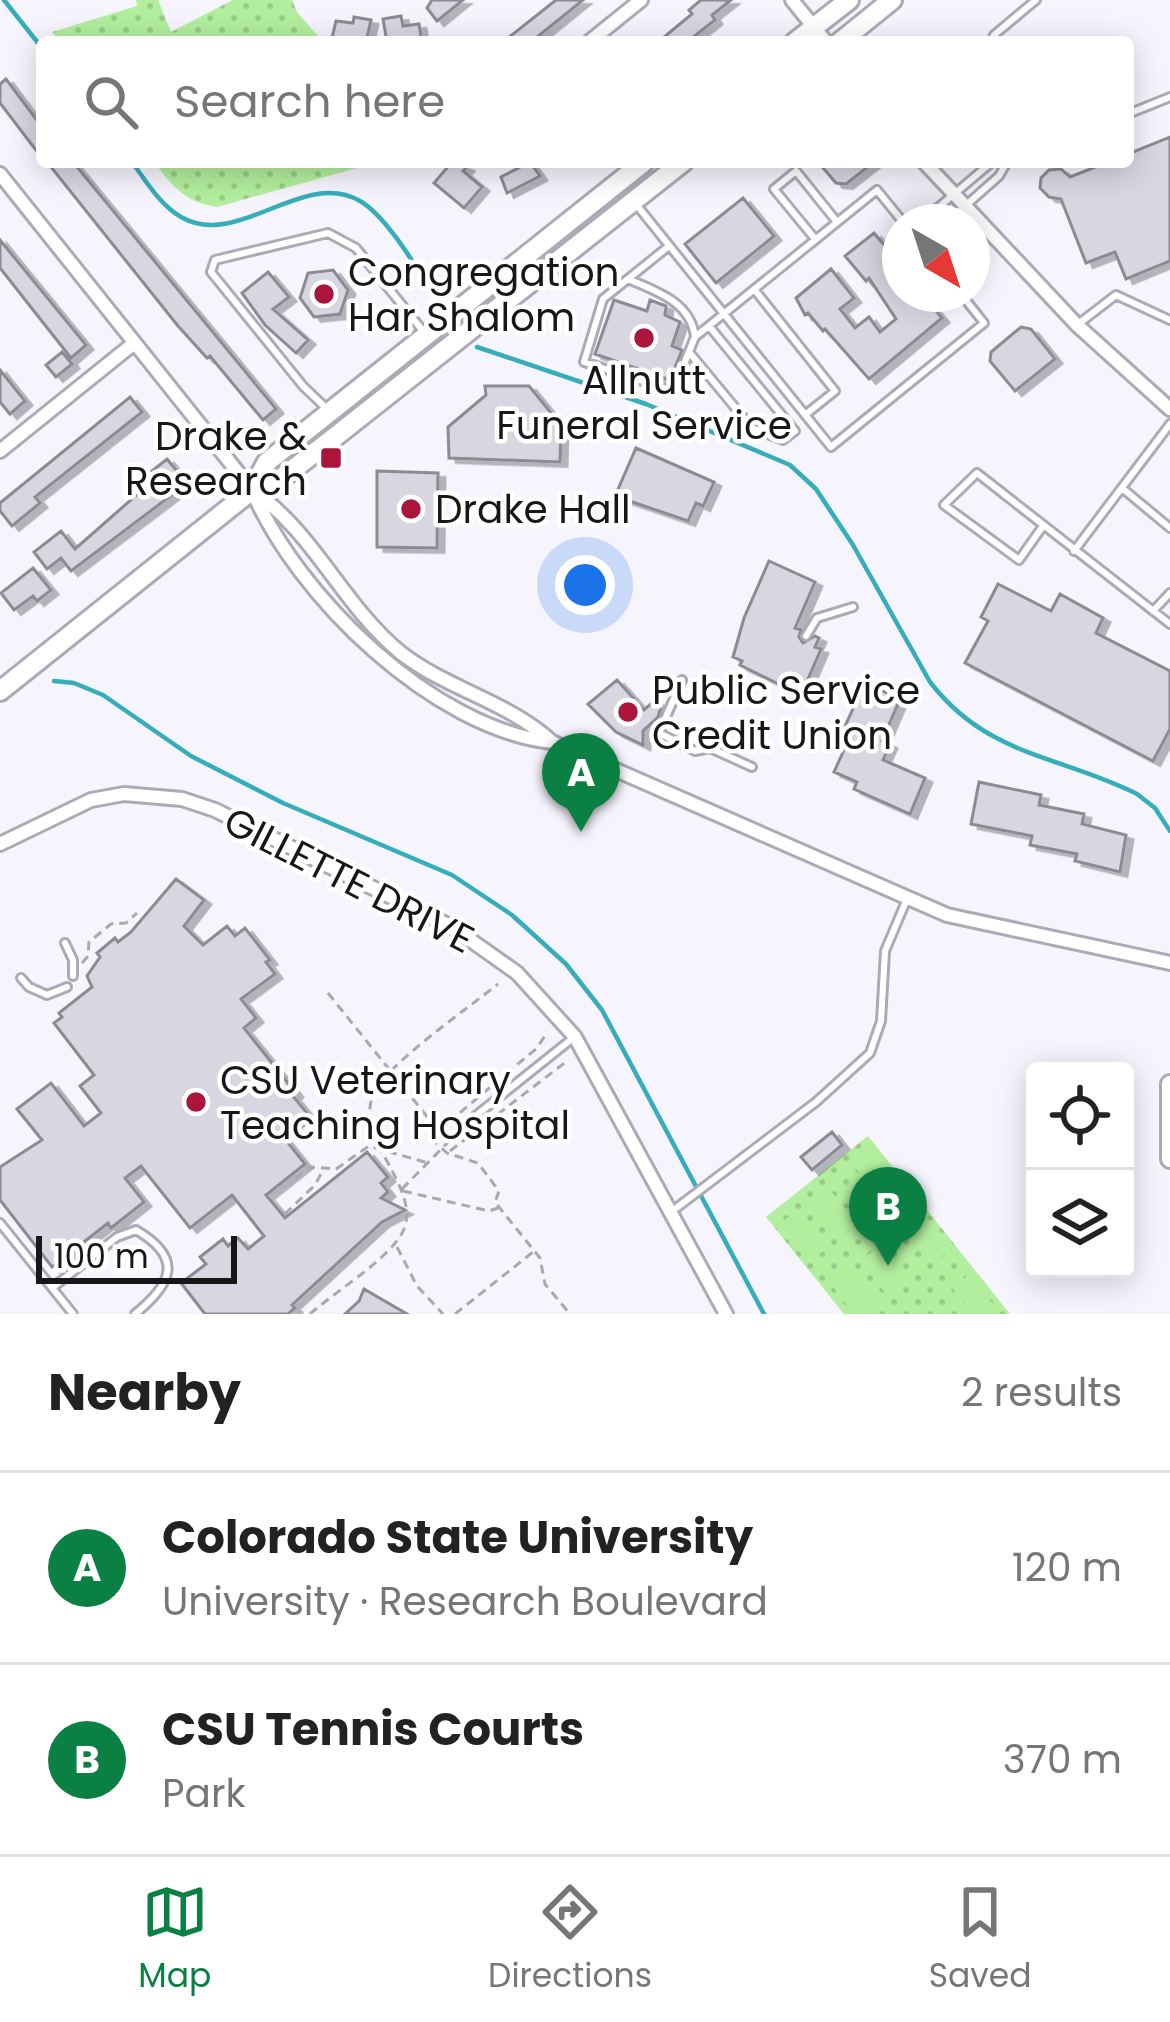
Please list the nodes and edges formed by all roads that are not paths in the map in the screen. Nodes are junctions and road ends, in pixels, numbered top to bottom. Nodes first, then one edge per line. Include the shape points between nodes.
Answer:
1 (641, 0) edge
2 (792, 0) edge
3 (849, 0) edge
4 (892, 0) edge
5 (1036, 0) edge
6 (820, 35) edge
7 (596, 36) edge
8 (847, 36) edge
9 (993, 36) edge
10 (1170, 97) edge
11 (1134, 111) edge
12 (636, 168) edge
13 (675, 168) edge
14 (929, 168) edge
15 (985, 168) edge
16 (1004, 168) edge
17 (0, 174) edge
18 (953, 196) junction
19 (633, 200) junction
20 (888, 204) edge
21 (943, 204) edge
22 (960, 204) edge
23 (968, 204) edge
24 (837, 222) junction
25 (990, 235) edge
26 (815, 239) junction
27 (669, 246) junction
28 (628, 279) junction
29 (754, 289) junction
30 (976, 312) edge
31 (723, 314) junction
32 (1170, 320) edge
33 (1077, 325) junction
34 (709, 326) junction
35 (426, 335) junction
36 (695, 337) junction
37 (133, 344) junction
38 (689, 352) junction
39 (406, 380) junction
40 (1170, 410) edge
41 (329, 412) junction
42 (807, 417) junction
43 (1170, 424) edge
44 (795, 431) junction
45 (0, 451) edge
46 (1121, 488) junction
47 (252, 490) junction
48 (1042, 526) junction
49 (1170, 528) edge
50 (1074, 551) junction
51 (1170, 593) edge
52 (853, 607) dead end
53 (1153, 611) junction
54 (1170, 624) edge
55 (806, 636) dead end
56 (682, 680) dead end
57 (0, 691) edge
58 (752, 767) dead end
59 (0, 844) edge
60 (907, 899) junction
61 (65, 943) dead end
62 (1170, 963) edge
63 (73, 976) dead end
64 (22, 978) dead end
65 (67, 987) dead end
66 (575, 1036) junction
67 (1170, 1084) edge
68 (463, 1126) road end
69 (1170, 1159) edge
70 (671, 1212) junction
71 (0, 1223) edge
72 (52, 1288) junction
73 (73, 1314) edge
74 (135, 1314) edge
75 (726, 1314) edge

1 - 7 street
2 - 6 street
3 - 6 main road
4 - 8 main road
5 - 9 lane
10 - 11 lane
12 - 35 main road
13 - 19 main road
14 - 18 street
15 - 18 lane
16 - 23 lane
17 - 37 street
18 - 21 lane
18 - 22 street
19 - 27 lane
19 - 39 main road
20 - 24 lane via 877,190
24 - 26 lane
24 - 26 lane via 796,171 774,189
25 - 33 street
26 - 29 lane
27 - 28 lane
27 - 31 lane
28 - 36 lane via 670,296
28 - 38 lane via 603,299 584,362 673,391
29 - 31 lane
29 - 42 lane via 835,391
30 - 42 lane via 985,323 831,447
31 - 34 lane
31 - 42 lane
32 - 33 lane via 1116,295
33 - 40 street
34 - 36 lane
34 - 44 lane
35 - 39 main road via 427,353
35 - 41 main road
35 - 41 lane via 356,248 328,233 215,260 211,272
36 - 38 lane
37 - 45 street
37 - 47 street
38 - 44 lane via 752,428 783,440
39 - 47 main road via 279,480
41 - 47 main road via 267,462
42 - 44 lane
43 - 46 lane
46 - 49 lane
46 - 50 lane
47 - 57 main road
47 - 60 street via 266,522 361,640 461,712 551,742
48 - 48 lane via 977,473 944,505 1019,560
48 - 50 lane
50 - 53 lane
51 - 53 lane
52 - 55 lane via 817,618
53 - 54 lane
56 - 58 lane via 659,733
59 - 66 street, GILLETTE DRIVE via 91,800 124,794 215,810 452,927 517,973
60 - 62 street via 985,926
60 - 70 lane via 885,951 881,1021 870,1053
61 - 63 lane
64 - 65 lane via 47,995
66 - 68 lane
66 - 70 street, GILLETTE DRIVE
67 - 69 street
70 - 75 street, GILLETTE DRIVE
71 - 72 lane
72 - 73 lane
72 - 74 lane via 136,1230 154,1240 169,1272 160,1293

